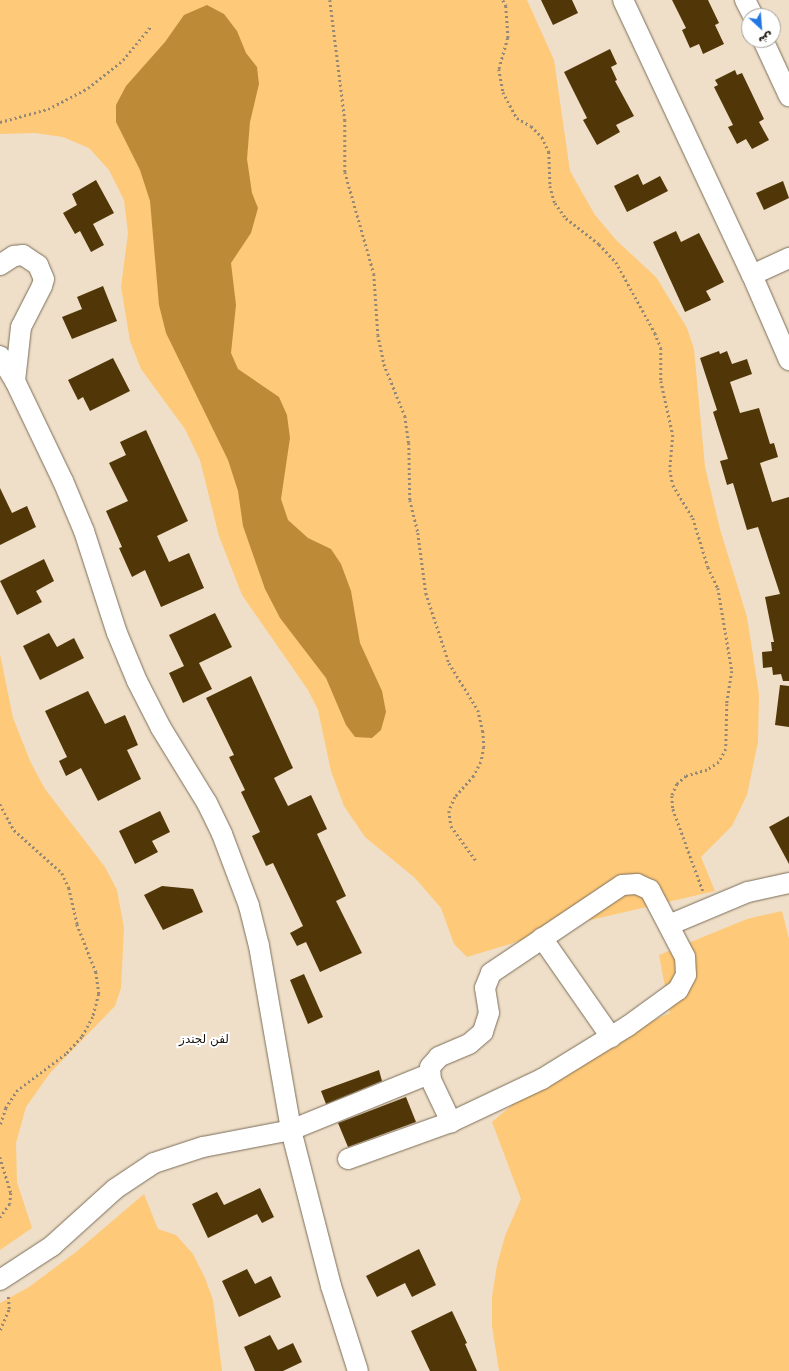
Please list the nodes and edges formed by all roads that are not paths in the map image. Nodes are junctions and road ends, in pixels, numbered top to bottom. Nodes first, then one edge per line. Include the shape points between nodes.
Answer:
1 (623, 0) edge
2 (768, 48) edge
3 (789, 96) edge
4 (789, 258) edge
5 (0, 265) edge
6 (752, 275) junction
7 (0, 356) edge
8 (789, 360) edge
9 (15, 381) junction
10 (789, 883) edge
11 (669, 925) junction
12 (542, 938) junction
13 (611, 1037) junction
14 (429, 1074) junction
15 (451, 1122) junction
16 (290, 1130) junction
17 (348, 1159) dead end
18 (1, 1280) edge
19 (358, 1371) edge

1 - 6 street
2 - 3 street
4 - 6 street
5 - 9 street via 14,256 23,255 38,265 44,279 21,327
6 - 8 street
7 - 9 street
9 - 16 street via 84,531 117,632 137,681 161,728 207,803 236,867 259,946
10 - 11 street via 748,892
11 - 12 street via 650,890 637,884 629,884 615,889
11 - 13 street via 685,958 687,970 683,983 669,997
12 - 13 street
12 - 14 street via 491,973 485,988 490,1013 484,1032 469,1044 433,1061
13 - 15 street via 542,1079
14 - 15 street
14 - 16 street
15 - 17 street
16 - 18 street via 203,1147 154,1163 115,1189 52,1246
16 - 19 street via 325,1265

